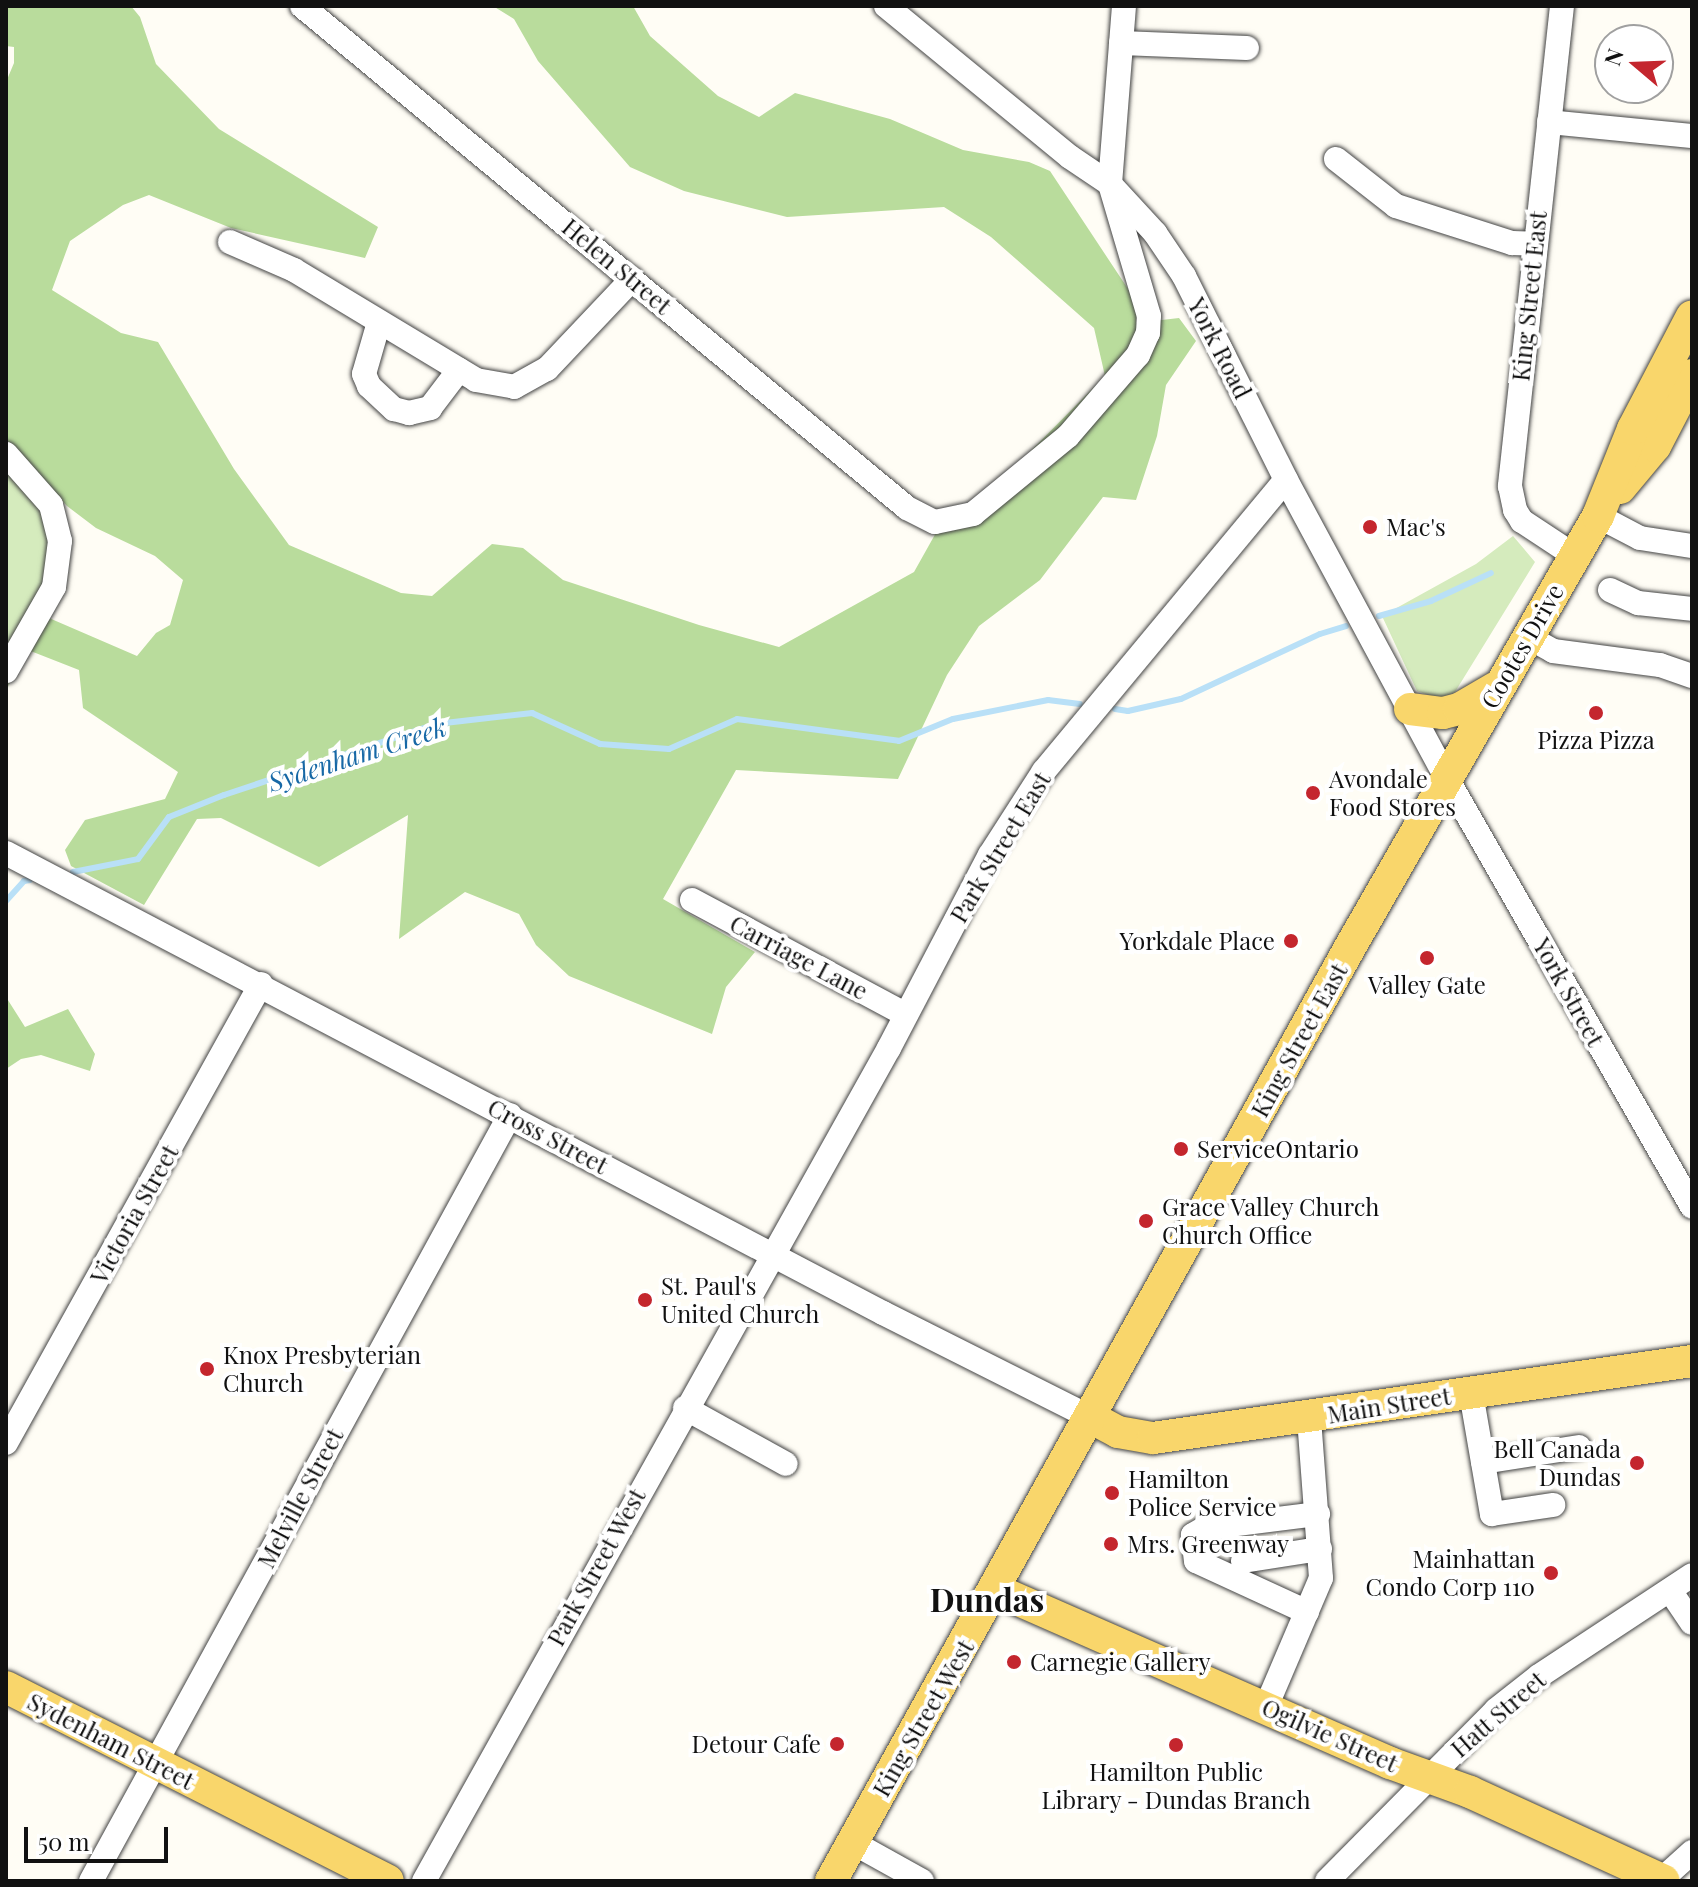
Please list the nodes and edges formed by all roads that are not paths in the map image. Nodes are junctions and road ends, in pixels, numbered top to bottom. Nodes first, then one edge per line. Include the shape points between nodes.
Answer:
1 (302, 6) edge
2 (886, 6) edge
3 (1124, 6) edge
4 (1562, 6) edge
5 (1121, 43) junction
6 (1247, 48) dead end
7 (1549, 122) junction
8 (1692, 136) edge
9 (1336, 159) dead end
10 (1110, 184) junction
11 (230, 242) dead end
12 (1535, 244) junction
13 (632, 279) junction
14 (1692, 316) edge
15 (379, 322) junction
16 (459, 370) junction
17 (1692, 375) edge
18 (6, 454) edge
19 (1286, 480) junction
20 (1598, 516) junction
21 (1692, 546) edge
22 (1575, 556) junction
23 (1610, 590) dead end
24 (1692, 609) edge
25 (1528, 637) junction
26 (1692, 663) edge
27 (1660, 665) junction
28 (6, 671) edge
29 (1692, 676) edge
30 (1500, 684) junction
31 (1410, 709) junction
32 (1446, 777) junction
33 (6, 853) edge
34 (692, 900) dead end
35 (261, 984) junction
36 (905, 1014) junction
37 (510, 1115) junction
38 (1690, 1200) edge
39 (772, 1254) junction
40 (1692, 1361) edge
41 (1471, 1393) junction
42 (685, 1408) junction
43 (1090, 1417) junction
44 (1309, 1417) junction
45 (6, 1443) edge
46 (1579, 1447) dead end
47 (1483, 1462) junction
48 (786, 1464) dead end
49 (1061, 1472) joint
50 (1553, 1505) dead end
51 (1318, 1514) junction
52 (1320, 1549) junction
53 (1243, 1561) dead end
54 (1692, 1575) edge
55 (996, 1590) junction
56 (1671, 1592) junction
57 (1307, 1612) junction
58 (1692, 1623) edge
59 (6, 1687) edge
60 (1266, 1707) junction
61 (156, 1765) junction
62 (1430, 1776) junction
63 (852, 1842) junction
64 (1692, 1852) edge
65 (1662, 1880) edge
66 (91, 1881) edge
67 (388, 1881) edge
68 (424, 1881) edge
69 (831, 1881) edge
70 (922, 1881) edge
71 (1327, 1881) edge

1 - 13 street, Helen Street
2 - 10 street, York Road
3 - 5 street
4 - 7 street, King Street East
5 - 6 street
5 - 10 street
7 - 8 street
7 - 12 street, King Street East
9 - 12 street via 1396,206 1512,243
10 - 13 street, Helen Street via 1149,316 1138,355 1068,436 985,505 973,514 935,522 907,508
10 - 19 street, York Road via 1155,233 1184,276
11 - 15 street via 294,270
12 - 22 street, King Street East via 1510,486 1522,521
13 - 16 street via 547,369 514,387 476,380
14 - 20 main road, Cootes Drive via 1633,429
15 - 16 street
15 - 16 street via 364,374 369,386 394,409 409,413 430,408
17 - 20 main road, Cootes Drive via 1655,446
18 - 28 street via 51,505 60,541 54,587
19 - 31 street, York Road
19 - 36 street, Park Street East via 1044,771 990,855
20 - 21 street via 1640,538
20 - 22 main road, Cootes Drive
22 - 25 main road, Cootes Drive
23 - 24 street via 1638,603
25 - 27 street via 1553,651
25 - 30 main road, Cootes Drive
26 - 27 street
27 - 29 street
30 - 31 main road via 1459,709
30 - 32 main road, Cootes Drive
31 - 32 street, York Road
32 - 38 street, York Street
32 - 43 main road, King Street East
33 - 35 street, Cross Street
34 - 36 street, Carriage Lane
35 - 37 street, Cross Street
35 - 45 street, Victoria Street
36 - 39 street, Park Street East
37 - 39 street, Cross Street
37 - 61 street, Melville Street
39 - 42 street, Park Street West
39 - 43 street, Cross Street
40 - 41 main road, Main Street
41 - 44 main road, Main Street
41 - 47 street
42 - 48 street
42 - 68 street, Park Street West
43 - 44 main road, Main Street via 1118,1432 1153,1438
43 - 49 main road, King Street East
44 - 51 street
46 - 47 street
47 - 50 street via 1492,1514
49 - 55 main road, King Street West
51 - 52 street
51 - 57 street via 1205,1528 1193,1535 1196,1561
52 - 53 street
52 - 57 street via 1321,1578
54 - 56 street, Hatt Street
55 - 60 main road, Ogilvie Street
55 - 63 main road, King Street West
56 - 58 street
56 - 62 street, Hatt Street via 1539,1676 1496,1710
57 - 60 street
59 - 61 main road, Sydenham Street
60 - 62 main road, Ogilvie Street
61 - 66 street, Melville Street
61 - 67 main road, Sydenham Street
62 - 65 main road, Ogilvie Street
62 - 71 street, Hatt Street
63 - 69 main road, King Street West
63 - 70 street
64 - 65 street

